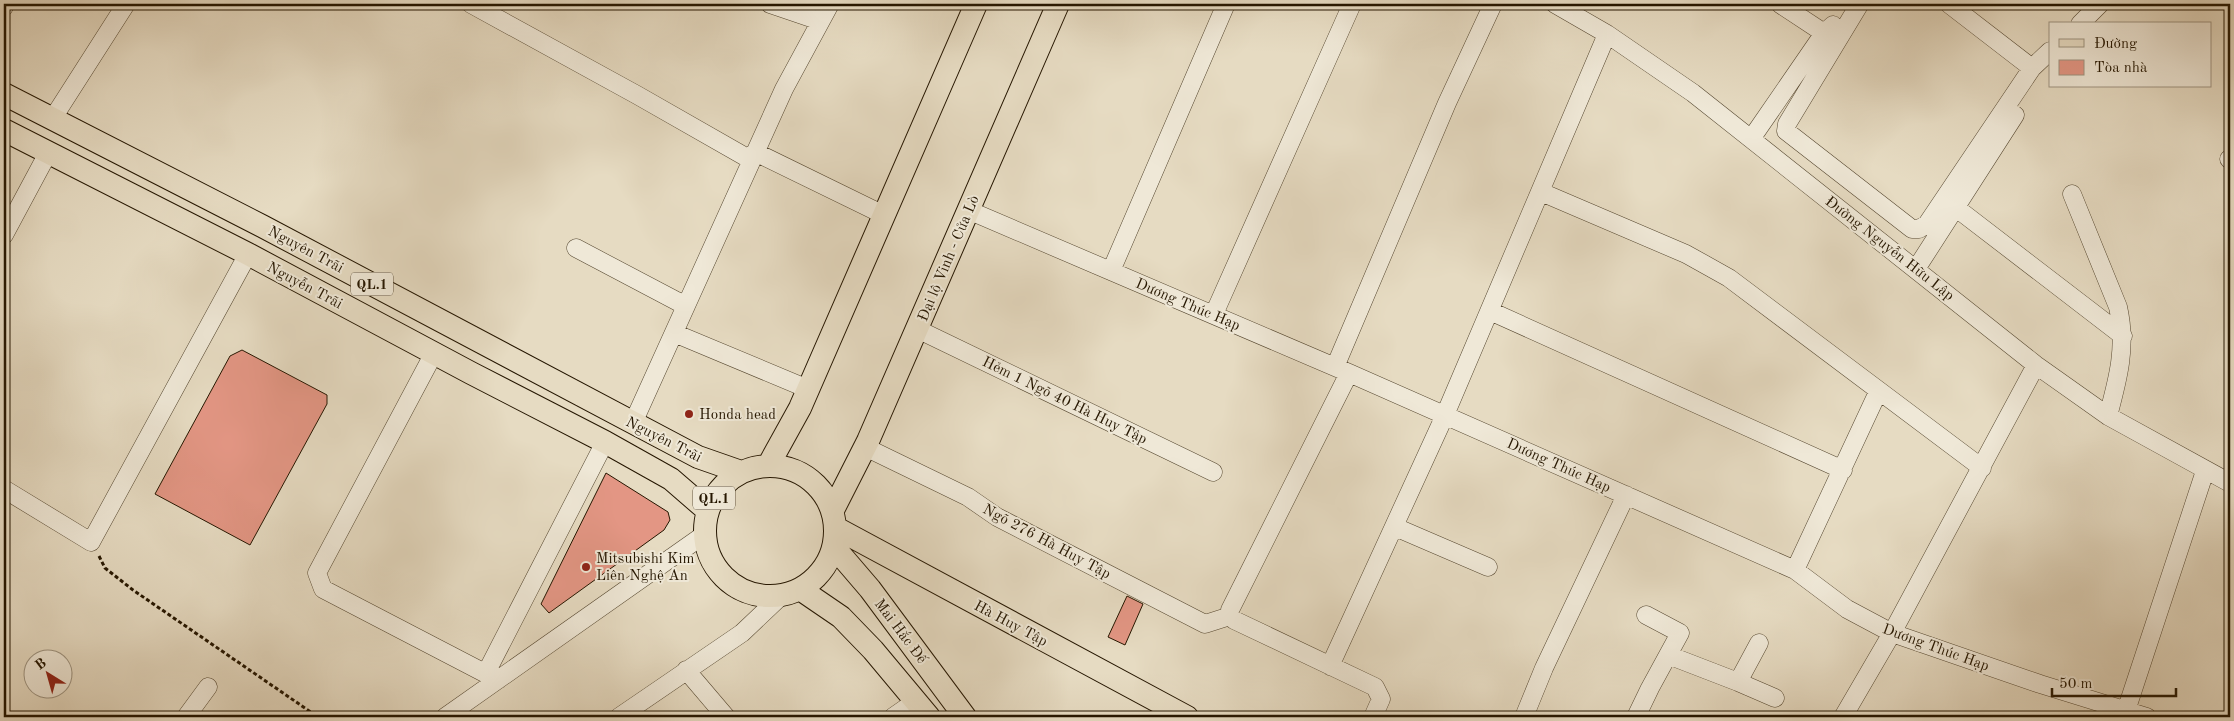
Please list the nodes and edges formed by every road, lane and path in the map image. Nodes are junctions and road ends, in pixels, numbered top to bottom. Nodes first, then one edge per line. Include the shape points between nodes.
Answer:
1 (126, 4) edge
2 (471, 4) edge
3 (770, 4) edge
4 (830, 4) edge
5 (976, 4) edge
6 (1058, 4) edge
7 (1226, 4) edge
8 (1352, 4) edge
9 (1493, 4) edge
10 (1555, 4) edge
11 (1780, 4) edge
12 (1860, 4) edge
13 (1949, 4) edge
14 (2100, 4) edge
15 (820, 21) junction
16 (2082, 22) edge
17 (1824, 33) junction
18 (1607, 34) junction
19 (2049, 52) edge
20 (2032, 68) junction
21 (4, 94) edge
22 (2015, 115) dead end
23 (53, 118) junction
24 (4, 130) edge
25 (1751, 139) junction
26 (48, 152) junction
27 (753, 156) junction
28 (1541, 192) junction
29 (2072, 194) dead end
30 (1955, 207) junction
31 (968, 210) junction
32 (884, 215) junction
33 (262, 226) junction
34 (4, 235) edge
35 (576, 248) dead end
36 (248, 254) junction
37 (1916, 269) junction
38 (1111, 271) junction
39 (686, 306) junction
40 (1490, 311) junction
41 (1214, 314) junction
42 (917, 329) junction
43 (674, 333) junction
44 (2123, 336) junction
45 (434, 354) junction
46 (2036, 365) junction
47 (1342, 370) junction
48 (808, 389) junction
49 (1878, 392) junction
50 (1445, 415) junction
51 (2108, 416) junction
52 (633, 423) junction
53 (605, 442) junction
54 (865, 447) junction
55 (768, 466) junction
56 (1982, 468) junction
57 (1843, 470) junction
58 (2206, 471) junction
59 (741, 472) junction
60 (1213, 472) dead end
61 (2230, 483) edge
62 (4, 489) edge
63 (1626, 495) junction
64 (708, 510) junction
65 (1395, 527) junction
66 (834, 528) junction
67 (705, 534) junction
68 (91, 542) junction
69 (1488, 567) dead end
70 (1795, 570) junction
71 (791, 592) junction
72 (1646, 615) dead end
73 (1230, 616) junction
74 (1892, 633) junction
75 (1758, 643) dead end
76 (1668, 655) junction
77 (1330, 666) junction
78 (686, 670) junction
79 (492, 677) junction
80 (1738, 682) junction
81 (208, 687) dead end
82 (1775, 698) dead end
83 (922, 709) edge
84 (2125, 714) edge
85 (186, 717) edge
86 (318, 717) edge
87 (445, 717) edge
88 (619, 717) edge
89 (726, 717) edge
90 (893, 717) edge
91 (965, 717) edge
92 (1187, 717) edge
93 (1373, 717) edge
94 (1524, 717) edge
95 (1636, 717) edge
96 (1842, 717) edge
97 (2148, 717) edge

1 - 23 street
2 - 27 street
3 - 15 street
4 - 15 street
5 - 32 main road
6 - 31 main road, Đại lộ Vinh - Cửa Lò
7 - 38 street
8 - 41 street
9 - 47 street via 1447,103
10 - 18 street, Đường Nguyễn Hữu Lập
11 - 17 street
12 - 17 street
12 - 20 street via 1787,124 1786,131 1912,229 1920,229 1927,224
13 - 20 street
14 - 16 street
15 - 27 street
17 - 25 street
18 - 25 street, Đường Nguyễn Hữu Lập via 1693,92
18 - 28 street
19 - 20 street
21 - 23 main road, Nguyên Trãi / QL.1
22 - 30 street
23 - 33 main road, Nguyên Trãi / QL.1
24 - 26 main road, Nguyễn Trãi / QL.1
25 - 37 street, Đường Nguyễn Hữu Lập
26 - 34 street
26 - 36 main road, Nguyễn Trãi / QL.1
27 - 32 street
27 - 39 street
28 - 40 street
28 - 49 street via 1712,267
29 - 44 street via 2118,307
30 - 37 street
30 - 44 street
31 - 38 street, Dương Thúc Hạp
31 - 42 main road, Đại lộ Vinh - Cửa Lò
32 - 48 main road
33 - 36 main road
33 - 52 main road, Nguyên Trãi / QL.1
35 - 39 street
36 - 45 main road, Nguyễn Trãi / QL.1
36 - 68 street
37 - 46 street, Đường Nguyễn Hữu Lập
38 - 41 street, Dương Thúc Hạp
39 - 43 street
40 - 50 street
40 - 57 street
41 - 47 street, Dương Thúc Hạp
42 - 54 main road, Đại lộ Vinh - Cửa Lò
42 - 60 street, Hẻm 1 Ngõ 40 Hà Huy Tập
43 - 48 street
43 - 52 street
44 - 51 street via 2122,360
45 - 53 main road, Nguyễn Trãi / QL.1
45 - 79 street via 317,573 323,589
46 - 51 street, Đường Nguyễn Hữu Lập
46 - 56 street
47 - 50 street, Dương Thúc Hạp
47 - 73 street
48 - 55 main road
49 - 56 street
49 - 57 street
50 - 63 street, Dương Thúc Hạp
50 - 65 street
51 - 58 street, Đường Nguyễn Hữu Lập
52 - 59 main road, Nguyên Trãi / QL.1 via 698,457
53 - 64 main road, QL.1 via 671,479
53 - 79 street
54 - 66 main road, Đại lộ Vinh - Cửa Lò
54 - 73 street, Ngõ 276 Hà Huy Tập via 968,497 997,517 1204,624
55 - 59 main road, QL.1
55 - 66 main road, QL.1 via 796,470 812,480 824,493
56 - 74 street
57 - 70 street
58 - 61 street, Đường Nguyễn Hữu Lập
58 - 84 street
59 - 64 main road, QL.1 via 726,483
62 - 68 street
63 - 70 street, Dương Thúc Hạp
63 - 94 street
64 - 67 main road, QL.1
65 - 69 street
65 - 77 street
66 - 71 main road via 827,564 815,579
66 - 91 main road, Mai Hắc Đế / QL.1 via 870,589
66 - 92 main road, Hà Huy Tập
67 - 71 main road, QL.1 via 708,552 716,568 729,582 745,592 763,596
67 - 79 street
68 - 86 path via 105,568 133,590
70 - 74 street, Dương Thúc Hạp via 1847,609
71 - 78 street via 742,633
71 - 83 main road, Mai Hắc Đế via 842,616
72 - 76 street via 1680,632
73 - 77 street
74 - 84 street, Dương Thúc Hạp
74 - 96 street
75 - 80 street
76 - 80 street
76 - 95 street
77 - 93 street via 1380,692 1382,699
78 - 88 street
78 - 89 street
79 - 87 street
80 - 82 street
81 - 85 street
83 - 90 street
84 - 97 street, Dương Thúc Hạp

